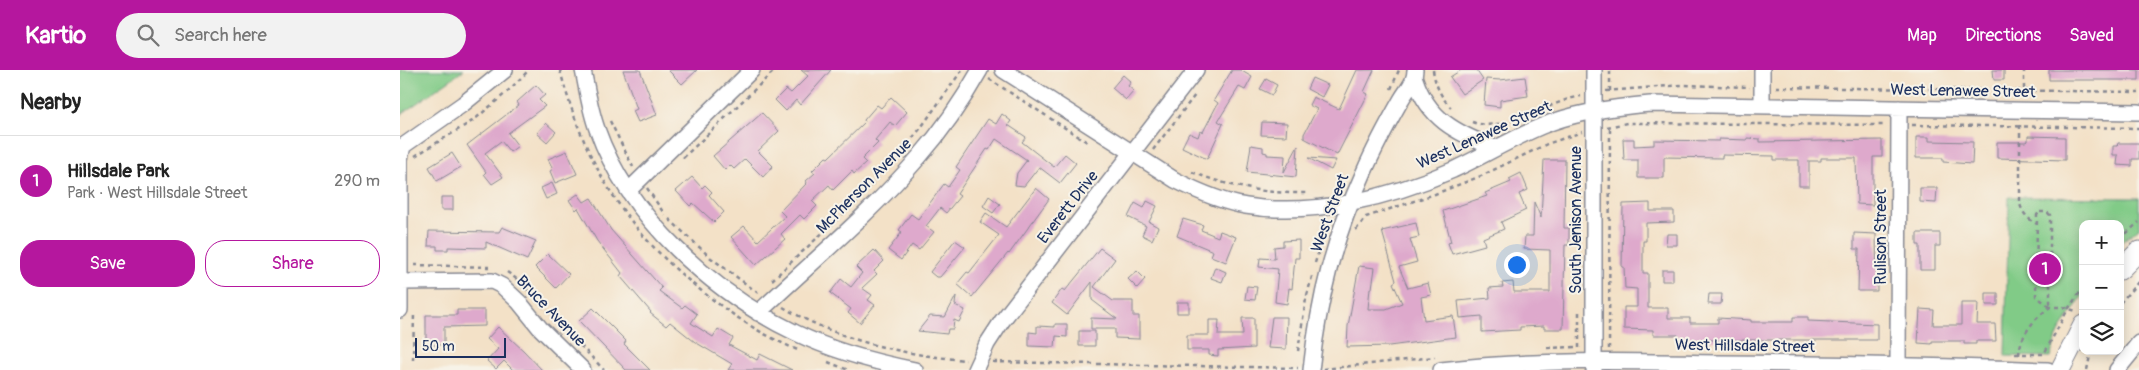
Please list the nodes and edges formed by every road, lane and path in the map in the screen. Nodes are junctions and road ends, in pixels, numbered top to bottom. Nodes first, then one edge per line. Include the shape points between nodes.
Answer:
1 (505, 70) edge
2 (529, 70) edge
3 (583, 70) edge
4 (752, 70) edge
5 (775, 70) edge
6 (962, 70) edge
7 (980, 70) edge
8 (1003, 70) edge
9 (1196, 70) edge
10 (1594, 70) edge
11 (1610, 70) edge
12 (1762, 70) edge
13 (2024, 70) edge
14 (1415, 75) edge
15 (1762, 106) junction
16 (1899, 108) junction
17 (1610, 109) junction
18 (2022, 109) junction
19 (1594, 112) junction
20 (2139, 112) edge
21 (606, 113) dead end
22 (1899, 125) junction
23 (2020, 125) junction
24 (1610, 127) junction
25 (2139, 128) edge
26 (1594, 130) junction
27 (1136, 148) junction
28 (1494, 148) junction
29 (1160, 156) dead end
30 (413, 157) dead end
31 (677, 164) dead end
32 (1185, 169) dead end
33 (618, 172) junction
34 (637, 172) junction
35 (602, 177) dead end
36 (629, 190) junction
37 (1315, 193) dead end
38 (1350, 204) junction
39 (1366, 217) junction
40 (2139, 222) edge
41 (2037, 224) junction
42 (1353, 235) dead end
43 (2124, 235) edge
44 (2139, 251) edge
45 (414, 265) dead end
46 (2124, 266) edge
47 (772, 280) dead end
48 (2139, 280) edge
49 (405, 282) edge
50 (765, 294) junction
51 (2079, 294) edge
52 (2124, 298) edge
53 (2050, 306) junction
54 (2068, 309) junction
55 (407, 311) edge
56 (2079, 312) edge
57 (758, 313) junction
58 (2079, 332) edge
59 (2139, 343) edge
60 (1541, 348) dead end
61 (2010, 354) dead end
62 (2091, 355) edge
63 (1600, 357) edge
64 (413, 360) dead end
65 (1324, 360) dead end
66 (2019, 362) edge
67 (1440, 363) edge
68 (1898, 365) junction
69 (977, 366) edge
70 (1684, 366) edge
71 (1317, 369) edge
72 (583, 370) edge
73 (915, 370) edge
74 (2048, 370) edge
75 (2060, 370) edge
76 (2087, 370) edge
77 (2117, 370) edge

1 - 49 street via 403,146 400,159
2 - 30 path via 474,120
3 - 33 street via 596,128
4 - 34 street
5 - 31 path
6 - 47 path via 920,130 858,200
7 - 50 street, McPherson Avenue via 950,116 894,185
8 - 27 street, West Lenawee Street
9 - 27 street, Everett Drive
10 - 19 street, South Jenison Avenue
11 - 17 path
12 - 15 street
13 - 18 path
14 - 28 street, West Street via 1420,96 1430,110 1458,132
14 - 38 street, West Street
15 - 16 street, West Lenawee Street
15 - 17 street, West Lenawee Street via 1650,104
16 - 18 street, West Lenawee Street
16 - 22 street, Rulison Street
17 - 19 street, West Lenawee Street
17 - 24 path
18 - 20 street, West Lenawee Street
18 - 23 path
19 - 26 street, South Jenison Avenue
19 - 28 street, West Lenawee Street via 1543,126
21 - 34 path
22 - 23 path
22 - 24 path via 1627,123
22 - 68 street, Rulison Street
23 - 25 path
23 - 41 path via 2020,204 2029,220
24 - 26 path
24 - 63 path
26 - 39 path via 1572,134 1481,176
26 - 63 street, South Jenison Avenue
27 - 29 path
27 - 38 street, West Lenawee Street via 1158,171 1198,192 1246,206 1281,209
27 - 69 street, Everett Drive via 1002,320
28 - 38 street, West Lenawee Street via 1413,185
32 - 37 path via 1222,184 1251,190
33 - 34 path
33 - 35 path
33 - 36 street
34 - 36 street
34 - 50 path via 666,215 695,245
36 - 57 street via 652,223 685,257
38 - 39 path
38 - 71 street, West Street via 1319,308
39 - 42 path
40 - 43 path
41 - 53 path via 2036,296
41 - 53 path via 2040,212 2050,215
44 - 46 main road
45 - 49 path
48 - 52 path
49 - 55 street
49 - 72 street, Bruce Avenue via 492,281 502,286
50 - 57 street, McPherson Avenue
50 - 69 path via 837,334 926,357
51 - 54 path
53 - 54 path
53 - 66 path via 2035,319 2020,344
54 - 56 path
54 - 66 path via 2044,354
55 - 64 path
57 - 73 street via 827,346
58 - 75 main road
59 - 77 street
60 - 63 path
61 - 66 path
62 - 76 path
63 - 67 street, West Hillsdale Street via 1515,364
63 - 70 street, West Hillsdale Street
65 - 71 path
66 - 68 street, West Hillsdale Street
66 - 74 street, West Hillsdale Street
67 - 71 path
68 - 70 street, West Hillsdale Street
69 - 71 path

